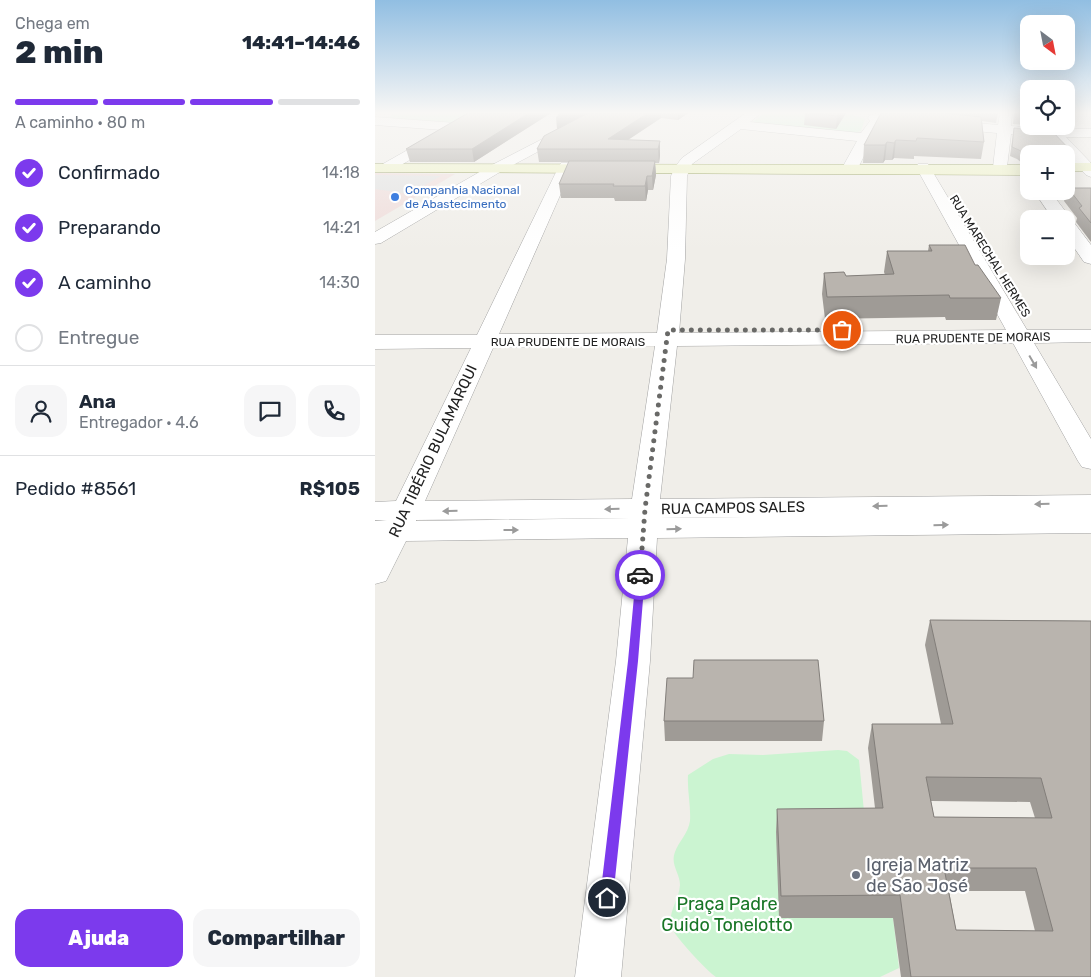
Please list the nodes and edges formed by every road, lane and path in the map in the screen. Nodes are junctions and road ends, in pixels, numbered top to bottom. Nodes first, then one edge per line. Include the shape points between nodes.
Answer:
1 (398, 159) edge
2 (502, 159) edge
3 (510, 159) edge
4 (693, 159) edge
5 (854, 159) edge
6 (1002, 159) edge
7 (382, 167) edge
8 (1090, 167) edge
9 (490, 168) junction
10 (565, 168) junction
11 (681, 168) junction
12 (849, 168) junction
13 (929, 168) junction
14 (1075, 168) edge
15 (1001, 169) junction
16 (1020, 170) edge
17 (375, 231) edge
18 (1075, 236) edge
19 (375, 238) edge
20 (1091, 258) edge
21 (1091, 329) edge
22 (375, 330) edge
23 (1027, 333) junction
24 (486, 336) junction
25 (668, 336) junction
26 (1091, 336) edge
27 (375, 342) edge
28 (1086, 415) dead end
29 (1091, 461) edge
30 (1091, 504) edge
31 (375, 512) edge
32 (645, 519) junction
33 (1091, 524) edge
34 (392, 525) edge
35 (375, 573) edge
36 (598, 977) edge

1 - 7 street
2 - 9 street
3 - 9 street
4 - 11 street
5 - 12 street
6 - 15 street
7 - 9 main road
8 - 14 main road
9 - 10 main road
9 - 17 street
9 - 19 street
10 - 11 main road
10 - 24 street, RUA TIBÉRIO BULAMARQUI
11 - 12 main road
11 - 25 street
12 - 13 main road
13 - 15 main road
13 - 23 street, RUA MARECHAL HERMES
15 - 16 main road
18 - 20 street
21 - 23 street, RUA PRUDENTE DE MORAIS
22 - 24 street, RUA PRUDENTE DE MORAIS
23 - 25 street, RUA PRUDENTE DE MORAIS
23 - 26 street, RUA PRUDENTE DE MORAIS
23 - 28 street, RUA MARECHAL HERMES
23 -> 29 street, RUA MARECHAL HERMES
24 - 25 street, RUA PRUDENTE DE MORAIS
24 - 27 street, RUA PRUDENTE DE MORAIS
24 - 34 street, RUA TIBÉRIO BULAMARQUI
25 - 32 street
30 -> 32 street, RUA CAMPOS SALES
31 - 34 street, RUA CAMPOS SALES
32 -> 33 street, RUA CAMPOS SALES
32 - 34 street, RUA CAMPOS SALES
32 - 36 street via 632,671
34 - 35 street, RUA TIBÉRIO BULAMARQUI

